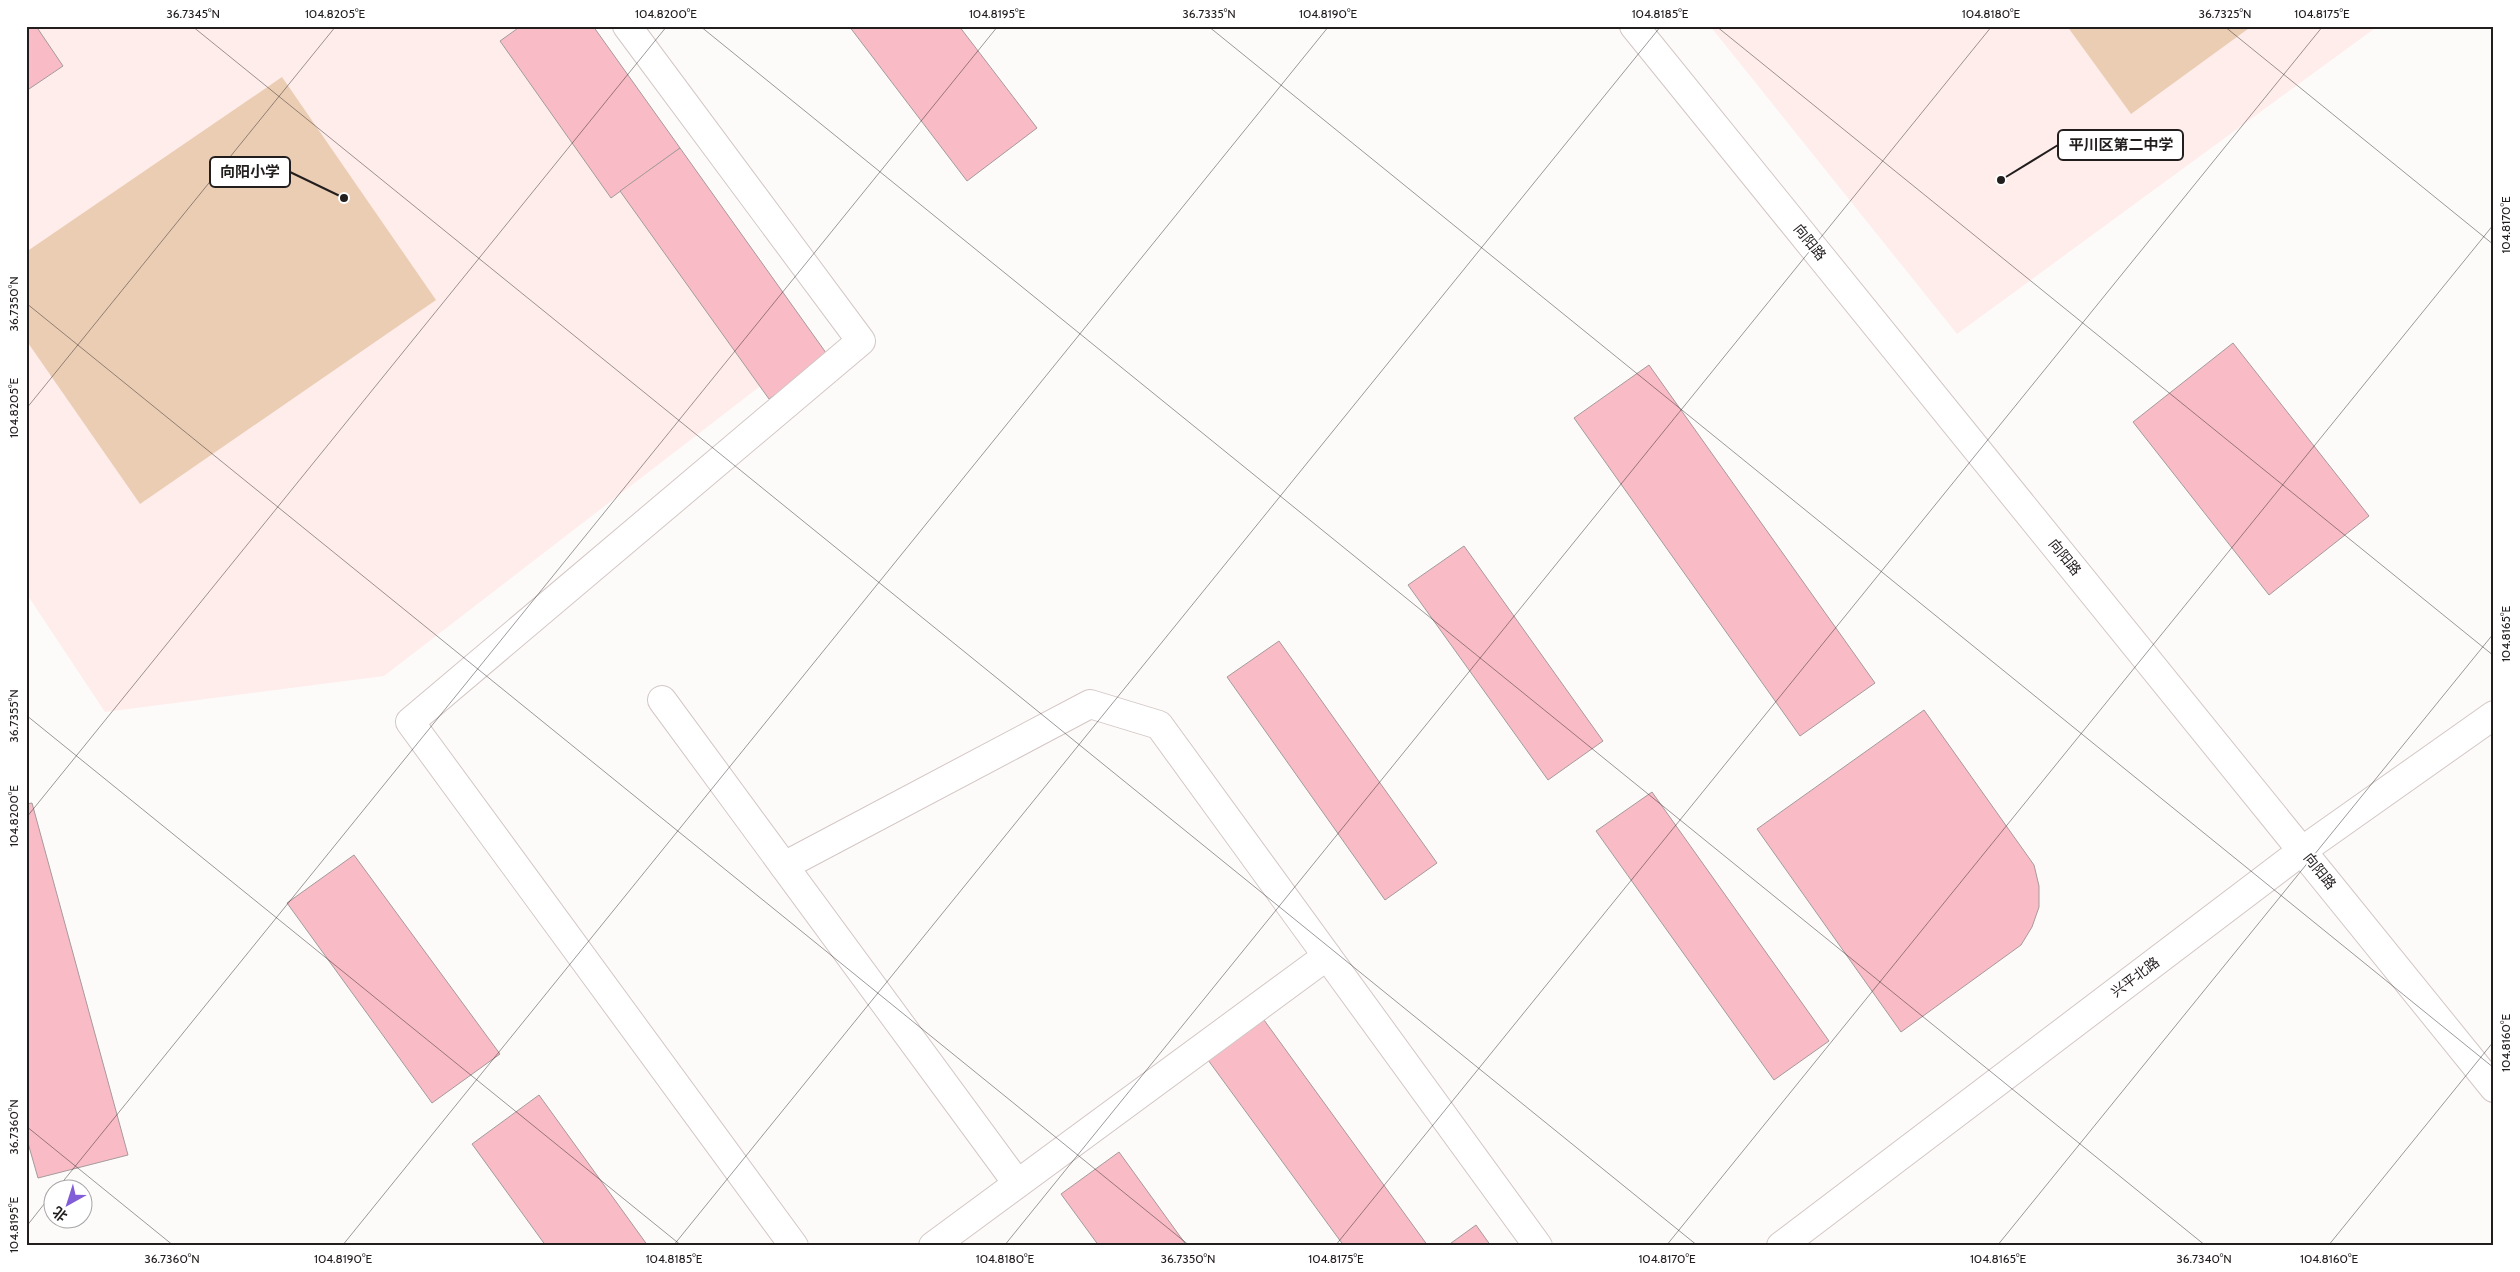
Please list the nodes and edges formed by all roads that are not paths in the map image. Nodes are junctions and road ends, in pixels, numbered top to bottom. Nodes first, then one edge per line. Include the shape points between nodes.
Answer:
1 (627, 26) edge
2 (1634, 26) edge
3 (662, 700) dead end
4 (2494, 715) edge
5 (2303, 850) junction
6 (784, 866) junction
7 (1327, 956) junction
8 (2494, 1088) edge
9 (1017, 1184) junction
10 (794, 1246) edge
11 (933, 1246) edge
12 (1538, 1246) edge
13 (1781, 1246) edge

1 - 10 street via 861,341 410,722
2 - 5 street, 向阳路
3 - 6 street
4 - 5 street, 兴平北路
5 - 8 street, 向阳路
5 - 13 street, 兴平北路
6 - 7 street via 1090,704 1159,725
6 - 9 street
7 - 9 street
7 - 12 street
9 - 11 street

